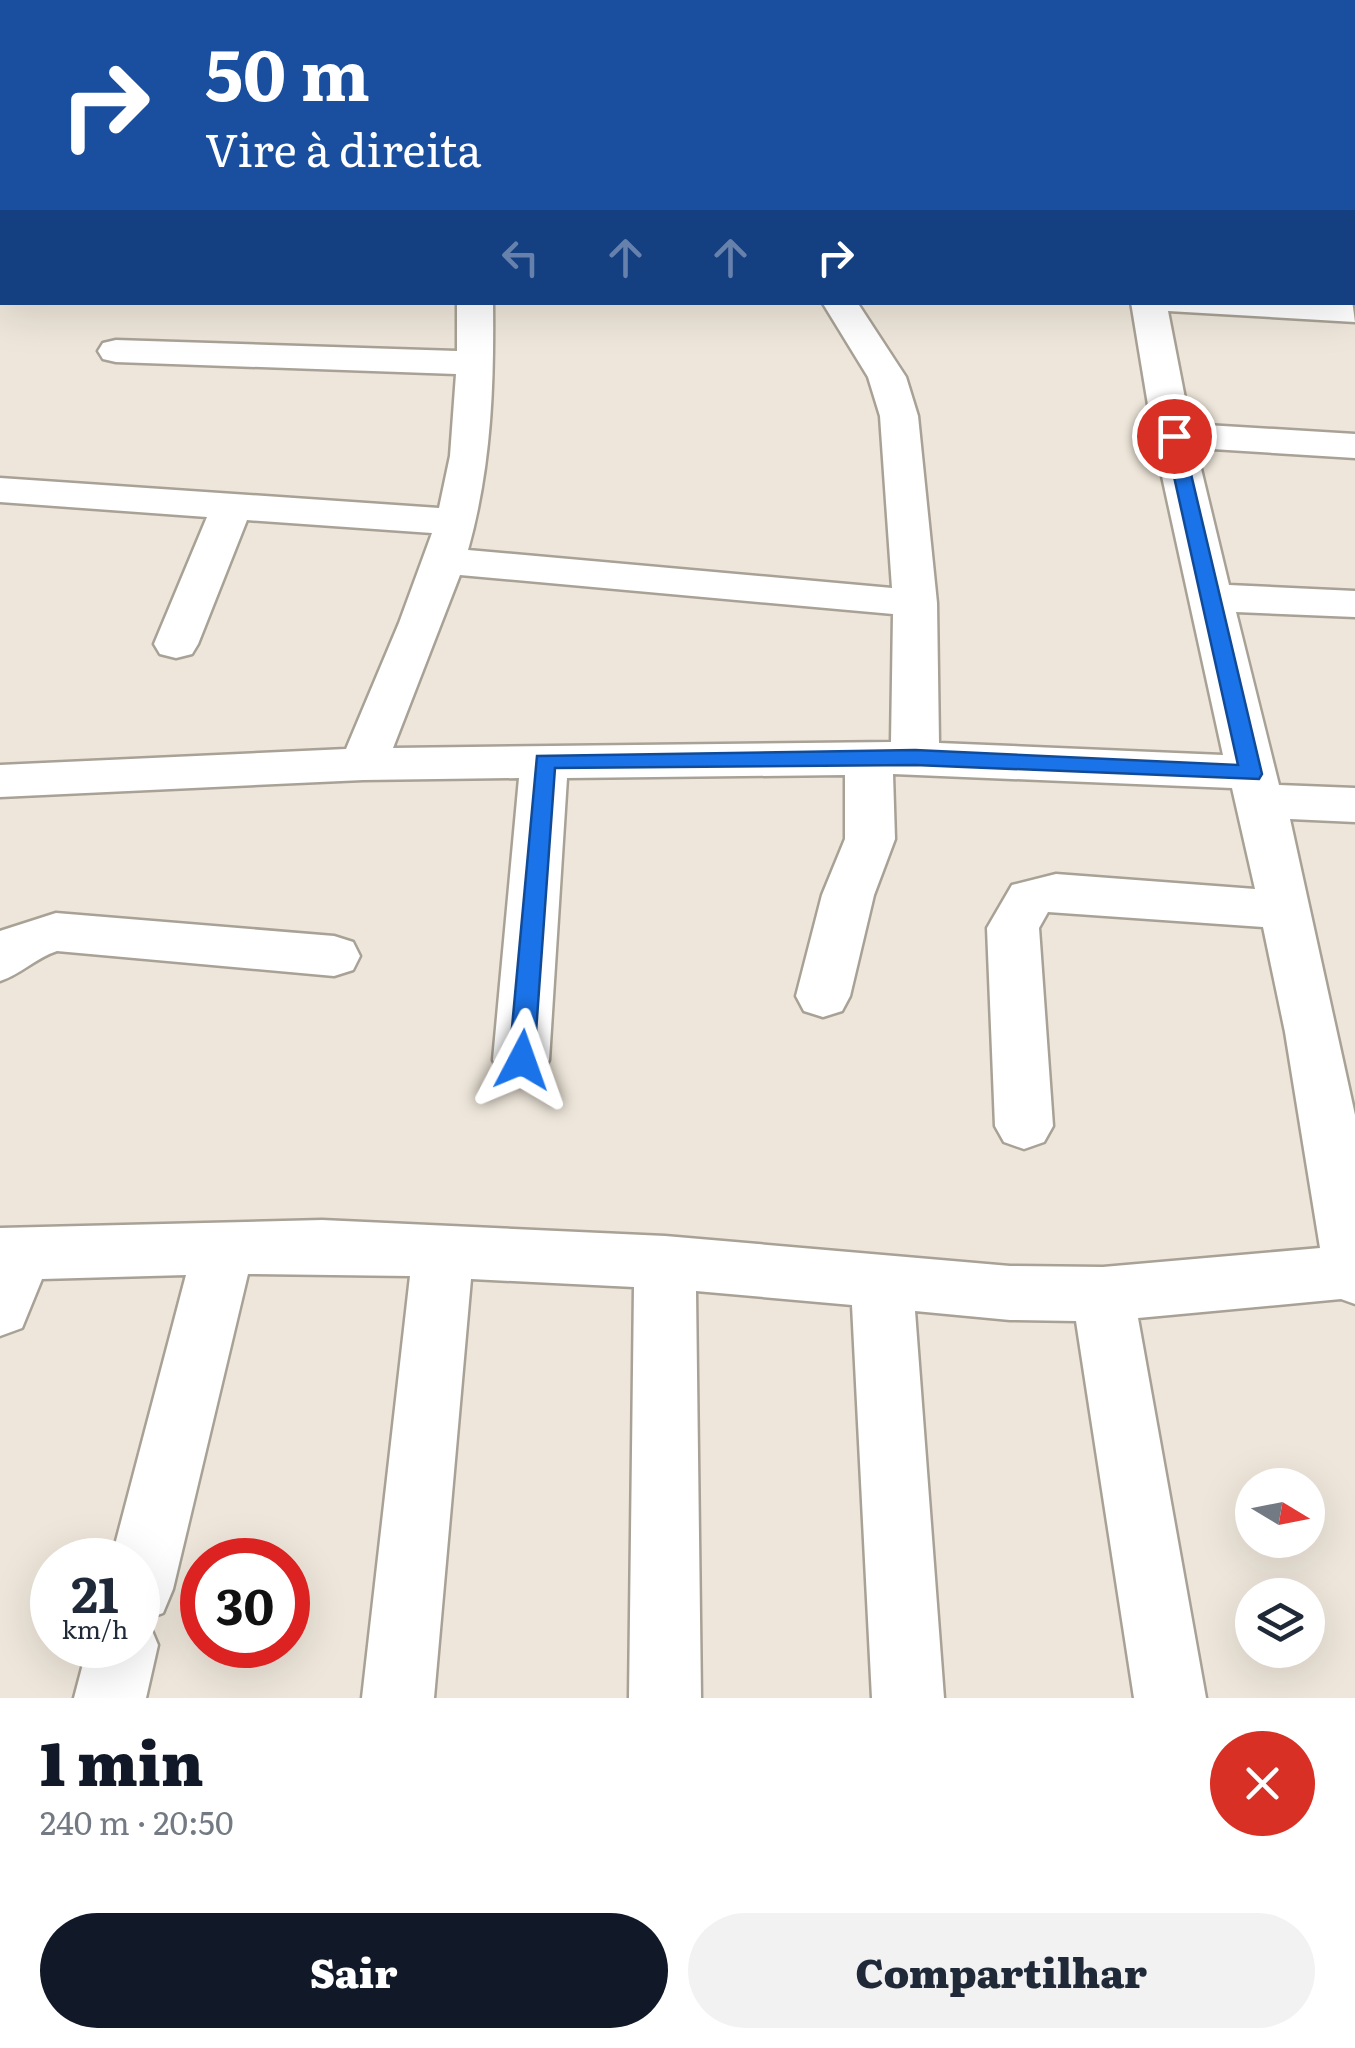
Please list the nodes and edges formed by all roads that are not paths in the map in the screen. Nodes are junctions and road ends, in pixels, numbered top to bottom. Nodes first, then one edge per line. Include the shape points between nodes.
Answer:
1 (475, 305) edge
2 (841, 305) edge
3 (1150, 305) edge
4 (1236, 305) edge
5 (1355, 311) edge
6 (116, 351) dead end
7 (475, 362) junction
8 (1174, 436) junction
9 (1355, 446) edge
10 (6, 501) edge
11 (232, 506) junction
12 (450, 541) junction
13 (1213, 598) junction
14 (916, 603) junction
15 (1355, 604) edge
16 (176, 644) dead end
17 (892, 759) junction
18 (544, 761) junction
19 (363, 764) junction
20 (0, 781) edge
21 (1256, 788) junction
22 (1355, 805) edge
23 (1285, 910) junction
24 (334, 956) dead end
25 (0, 961) edge
26 (823, 996) dead end
27 (1333, 1033) edge
28 (522, 1060) dead end
29 (1024, 1126) dead end
30 (224, 1247) junction
31 (444, 1251) junction
32 (11, 1253) edge
33 (665, 1262) junction
34 (1355, 1273) edge
35 (882, 1283) junction
36 (1103, 1294) junction
37 (0, 1309) edge
38 (151, 1538) edge
39 (117, 1668) edge
40 (110, 1698) edge
41 (398, 1698) edge
42 (665, 1698) edge
43 (908, 1698) edge
44 (1170, 1698) edge

1 - 7 street
2 - 14 street via 886,377 899,416
3 - 8 street
4 - 5 street
6 - 7 street
7 - 12 street via 467,474
8 - 9 street
8 - 13 street
10 - 11 street
11 - 12 street
11 - 16 street
12 - 14 street
12 - 19 street
13 - 15 street
13 - 21 street
14 - 17 street
17 - 18 street
17 - 21 street
17 - 26 street
18 - 19 street
18 - 28 street
19 - 20 street
21 - 22 street
21 - 23 street
23 - 27 street
23 - 29 street via 1056,892 1030,898 1012,928
24 - 25 street via 56,932 21,943
27 - 34 street
30 - 31 street
30 - 32 street
30 - 38 street
31 - 33 street
31 - 41 street
32 - 37 street
33 - 35 street
33 - 42 street
34 - 36 street
35 - 36 street
35 - 43 street
36 - 44 street
39 - 40 street

